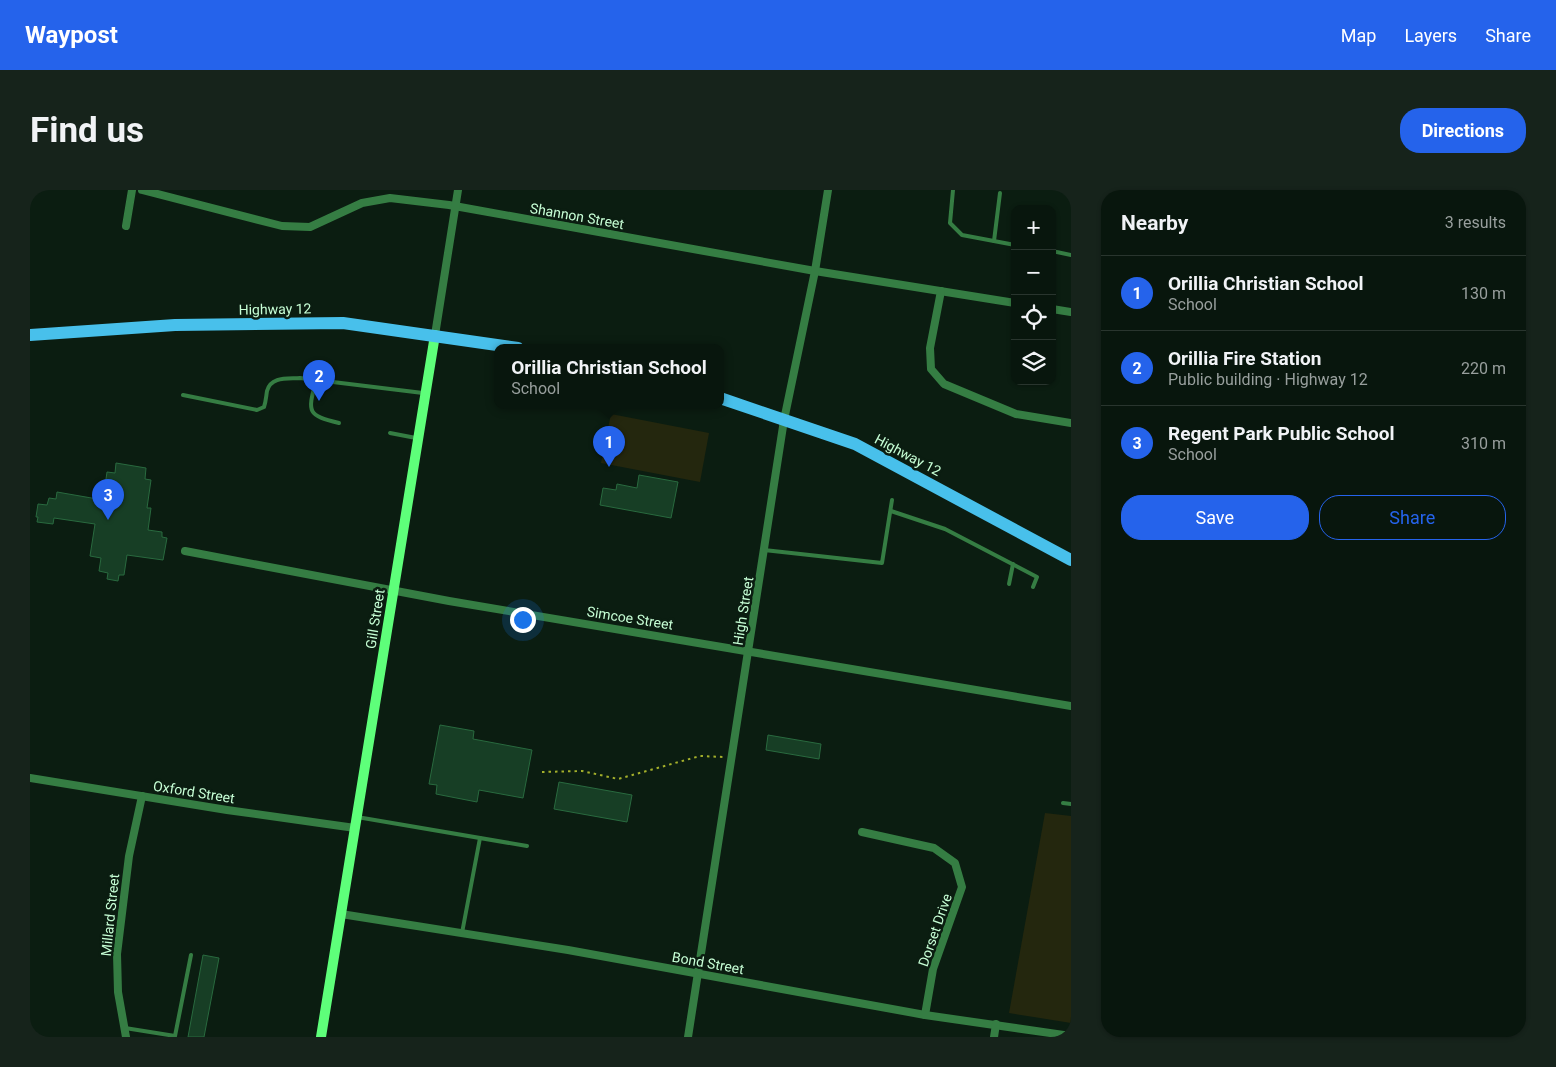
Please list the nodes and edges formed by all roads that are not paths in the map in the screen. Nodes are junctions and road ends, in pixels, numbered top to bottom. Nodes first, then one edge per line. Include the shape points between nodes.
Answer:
1 (132, 190) edge
2 (142, 190) edge
3 (458, 190) edge
4 (828, 190) edge
5 (953, 190) edge
6 (1000, 193) dead end
7 (455, 206) junction
8 (126, 226) dead end
9 (994, 241) junction
10 (1011, 244) edge
11 (1056, 253) edge
12 (1071, 255) edge
13 (815, 271) junction
14 (941, 291) junction
15 (1011, 302) edge
16 (1056, 310) edge
17 (1071, 312) edge
18 (30, 335) edge
19 (435, 335) junction
20 (494, 344) edge
21 (316, 380) junction
22 (426, 393) junction
23 (183, 395) dead end
24 (724, 399) edge
25 (784, 420) junction
26 (339, 423) dead end
27 (1071, 423) edge
28 (390, 433) dead end
29 (418, 438) junction
30 (892, 500) dead end
31 (891, 511) junction
32 (764, 550) junction
33 (185, 552) dead end
34 (1071, 560) edge
35 (1013, 564) junction
36 (1009, 584) dead end
37 (1033, 587) dead end
38 (394, 589) junction
39 (749, 650) junction
40 (1071, 706) edge
41 (30, 778) edge
42 (142, 796) junction
43 (1063, 803) dead end
44 (1071, 804) edge
45 (355, 822) junction
46 (862, 832) dead end
47 (480, 838) junction
48 (527, 846) dead end
49 (341, 914) junction
50 (462, 933) junction
51 (191, 955) dead end
52 (698, 974) junction
53 (925, 1015) junction
54 (996, 1024) junction
55 (126, 1028) junction
56 (1071, 1036) edge
57 (126, 1037) edge
58 (321, 1037) edge
59 (688, 1037) edge
60 (994, 1037) edge

1 - 8 street
2 - 7 street, Shannon Street via 282,226 310,227 362,203 390,198
3 - 7 street, Gill Street
4 - 13 street, High Street
5 - 9 lane via 950,223 962,235
6 - 9 lane
7 - 13 street, Shannon Street
7 - 19 street, Gill Street
9 - 10 lane
11 - 12 lane
13 - 14 street, Shannon Street
13 - 25 street, High Street
14 - 15 street, Shannon Street
14 - 27 street via 930,348 931,369 944,384 1016,414
16 - 17 street
18 - 19 highway, Highway 12 via 175,325 343,323
19 - 20 highway, Highway 12
19 - 22 main road, Gill Street
21 - 22 lane
21 - 23 lane via 279,379 271,383 264,407 257,410
21 - 26 lane via 309,405 319,418
22 - 29 main road, Gill Street
24 - 25 highway, Highway 12
25 - 32 street, High Street
25 - 34 highway, Highway 12 via 856,444
28 - 29 lane
29 - 38 main road, Gill Street
30 - 31 lane
31 - 32 lane via 882,563
31 - 35 lane via 945,529
32 - 39 street, High Street
33 - 38 street, Simcoe Street
35 - 36 lane
35 - 37 lane via 1037,576
38 - 39 street, Simcoe Street via 449,601
38 - 45 main road, Gill Street
39 - 40 street, Simcoe Street
39 - 52 street, High Street
41 - 42 street, Oxford Street
42 - 45 street, Oxford Street
42 - 55 street, Millard Street via 129,856 117,954 118,992
43 - 44 lane
45 - 47 lane
45 - 49 main road, Gill Street
46 - 53 street, Dorset Drive via 934,848 955,863 962,887 933,969
47 - 48 lane
47 - 50 lane
49 - 50 street, Bond Street
49 - 58 main road, Gill Street
50 - 52 street, Bond Street
51 - 55 lane via 175,1036
52 - 53 street, Bond Street
52 - 59 street, High Street
53 - 54 street, Bond Street
54 - 56 street, Bond Street
54 - 60 street
55 - 57 street, Millard Street

